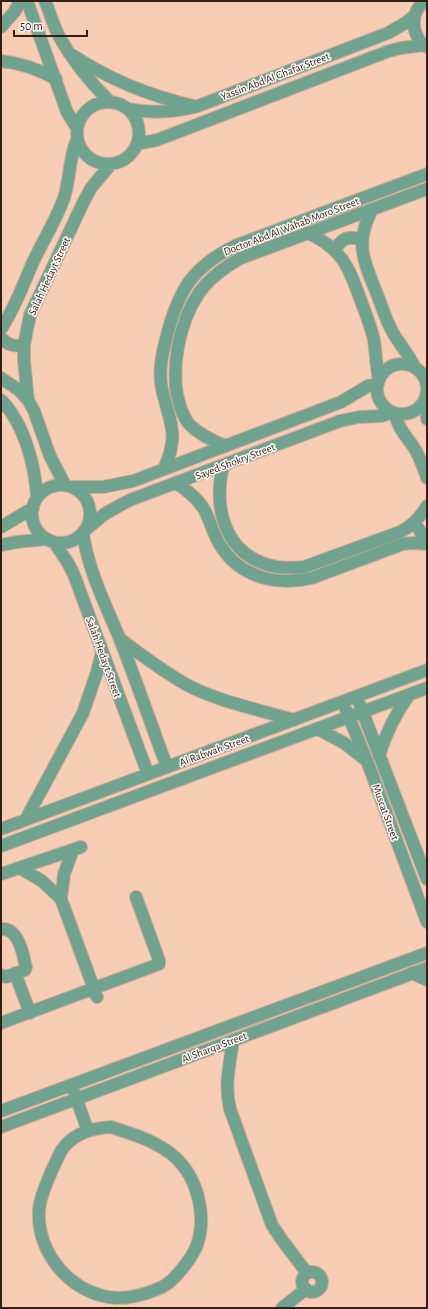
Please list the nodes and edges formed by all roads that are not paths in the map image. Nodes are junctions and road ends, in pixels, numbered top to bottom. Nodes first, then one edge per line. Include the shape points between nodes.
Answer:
1 (20, 1) edge
2 (27, 1) edge
3 (45, 1) edge
4 (419, 7) edge
5 (1, 27) edge
6 (426, 46) edge
7 (69, 53) junction
8 (1, 61) edge
9 (56, 79) junction
10 (110, 102) junction
11 (198, 106) junction
12 (128, 109) junction
13 (77, 134) junction
14 (138, 144) junction
15 (111, 164) junction
16 (427, 174) edge
17 (427, 189) edge
18 (372, 210) junction
19 (308, 233) junction
20 (362, 240) junction
21 (334, 250) junction
22 (1, 329) edge
23 (1, 338) edge
24 (24, 345) junction
25 (420, 367) edge
26 (1, 378) edge
27 (378, 382) junction
28 (426, 395) edge
29 (1, 400) edge
30 (28, 400) junction
31 (393, 412) junction
32 (427, 419) edge
33 (189, 424) junction
34 (172, 430) junction
35 (226, 446) junction
36 (222, 466) junction
37 (164, 469) junction
38 (427, 478) edge
39 (176, 483) junction
40 (69, 486) junction
41 (35, 503) junction
42 (427, 506) edge
43 (220, 508) junction
44 (206, 513) junction
45 (414, 523) junction
46 (1, 527) edge
47 (84, 532) junction
48 (51, 541) junction
49 (425, 544) edge
50 (1, 545) edge
51 (119, 638) junction
52 (102, 652) junction
53 (427, 670) edge
54 (427, 688) edge
55 (409, 695) junction
56 (357, 696) junction
57 (343, 702) junction
58 (362, 712) junction
59 (349, 717) junction
60 (294, 720) junction
61 (318, 729) junction
62 (379, 756) junction
63 (367, 761) junction
64 (167, 767) junction
65 (148, 774) junction
66 (26, 819) junction
67 (1, 829) edge
68 (1, 846) edge
69 (20, 868) junction
70 (1, 874) edge
71 (427, 879) edge
72 (136, 897) dead end
73 (61, 899) junction
74 (427, 922) edge
75 (1, 929) edge
76 (427, 953) edge
77 (427, 968) edge
78 (15, 973) junction
79 (412, 974) junction
80 (1, 975) edge
81 (427, 980) edge
82 (96, 993) junction
83 (30, 1013) junction
84 (1, 1024) edge
85 (234, 1040) junction
86 (71, 1085) junction
87 (76, 1099) junction
88 (1, 1111) edge
89 (1, 1127) edge
90 (88, 1131) junction
91 (307, 1273) junction
92 (306, 1289) junction
93 (282, 1308) edge

1 - 5 street
2 - 9 street
3 - 7 street via 58,35
4 - 6 street via 414,23 415,32
4 - 11 street, Yassin Abd Al Ghafar Street via 407,22 388,33
6 - 14 street, Yassin Abd Al Ghafar Street via 389,51 157,140
7 - 10 street
7 - 11 street via 127,85 159,97
8 - 9 street via 31,67
9 - 13 street
10 - 12 street
10 - 13 street via 92,106 85,112
11 - 12 street, Yassin Abd Al Ghafar Street via 163,112
12 - 14 street via 138,125
13 - 15 street via 80,147 86,155 102,164
13 - 22 street, Salah Hedayt Street via 63,200 13,309
14 - 15 street via 127,158
15 - 24 street, Salah Hedayt Street via 91,188 84,201 30,315
16 - 34 street, Doctor Abd Al Wahab Moro Street via 237,245 220,253 193,276 175,307 162,354 161,382
17 - 18 street, Doctor Abd Al Wahab Moro Street
18 - 19 street, Doctor Abd Al Wahab Moro Street
18 - 20 street
19 - 21 street
19 - 33 street, Doctor Abd Al Wahab Moro Street via 241,258 226,267 211,278 190,307 175,369 178,397
20 - 21 street via 349,237
20 - 25 street via 364,263 387,322 397,340
21 - 27 street via 349,268 371,328
23 - 24 street via 12,346
24 - 30 street, Salah Hedayt Street
25 - 27 street via 401,364 394,366 388,369
25 - 28 street via 426,381
26 - 30 street via 19,390
27 - 31 street via 378,397 386,408
27 - 35 street, Sayed Shokry Street via 341,402
28 - 31 street via 422,404 410,413
28 - 32 street
29 - 41 street via 20,427 33,469
30 - 40 street via 52,461
31 - 36 street, Sayed Shokry Street via 382,416 340,421
31 - 38 street via 400,429 417,453
33 - 34 street via 181,429
33 - 35 street, Doctor Abd Al Wahab Moro Street via 206,437
34 - 37 street, Doctor Abd Al Wahab Moro Street via 172,444
35 - 37 street, Sayed Shokry Street
36 - 39 street, Sayed Shokry Street
36 - 43 street via 218,494
37 - 40 street, Sayed Shokry Street via 118,485
39 - 44 street via 193,496
39 - 47 street, Sayed Shokry Street via 118,506 95,521
40 - 41 street via 49,487
40 - 47 street via 81,492 90,506 89,523
41 - 46 street
41 - 48 street via 33,523 36,529
42 - 45 street
43 - 44 street via 212,508
43 - 45 street via 225,526 240,549 263,564 276,568 304,567 400,532
44 - 49 street via 220,546 241,567 254,575 282,582 312,578 403,544
45 - 49 street via 421,532
47 - 48 street via 70,542
47 - 51 street, Salah Hedayt Street via 89,562
48 - 50 street
48 - 52 street, Salah Hedayt Street via 74,575
51 - 60 street via 172,676 192,687 219,698
51 - 64 street, Salah Hedayt Street
52 - 65 street, Salah Hedayt Street
52 - 66 street via 83,713
53 - 56 street, Al Rabwah Street
54 - 55 street, Al Rabwah Street
55 - 58 street, Al Rabwah Street
55 - 62 street via 390,724
56 - 57 street, Al Rabwah Street
56 - 58 street, Muscat Street
57 - 59 street, Muscat Street
57 - 60 street, Al Rabwah Street
58 - 59 street, Al Rabwah Street
58 - 62 street, Muscat Street
59 - 61 street, Al Rabwah Street
59 - 63 street, Muscat Street
60 - 64 street, Al Rabwah Street
61 - 63 street via 344,743
61 - 68 street, Al Rabwah Street
62 - 71 street, Muscat Street
63 - 74 street, Muscat Street
64 - 65 street, Al Rabwah Street
65 - 66 street, Al Rabwah Street
66 - 67 street, Al Rabwah Street
69 - 70 street
69 - 73 street via 42,882
69 - 73 street via 77,848 64,874
72 - 82 street via 160,963
73 - 82 street
75 - 78 street via 12,931 19,945 26,967 25,970
76 - 86 street, Al Sharqa Street
77 - 79 street, Al Sharqa Street
78 - 80 street via 6,977
78 - 83 street
79 - 81 street
79 - 85 street, Al Sharqa Street
82 - 83 street
83 - 84 street
85 - 87 street, Al Sharqa Street
85 - 91 street via 227,1081 230,1109 272,1225
86 - 87 street
86 - 88 street, Al Sharqa Street
87 - 89 street, Al Sharqa Street
87 - 90 street
90 - 90 street via 77,1135 61,1151 43,1190 39,1210 40,1231 46,1248 54,1264 67,1277 95,1293 116,1298 138,1296 159,1289 176,1276 190,1259 197,1244 201,1208 196,1190 188,1173 162,1147 111,1128
91 - 92 street via 303,1279
91 - 92 street via 318,1273 322,1282 316,1291
92 - 93 street

